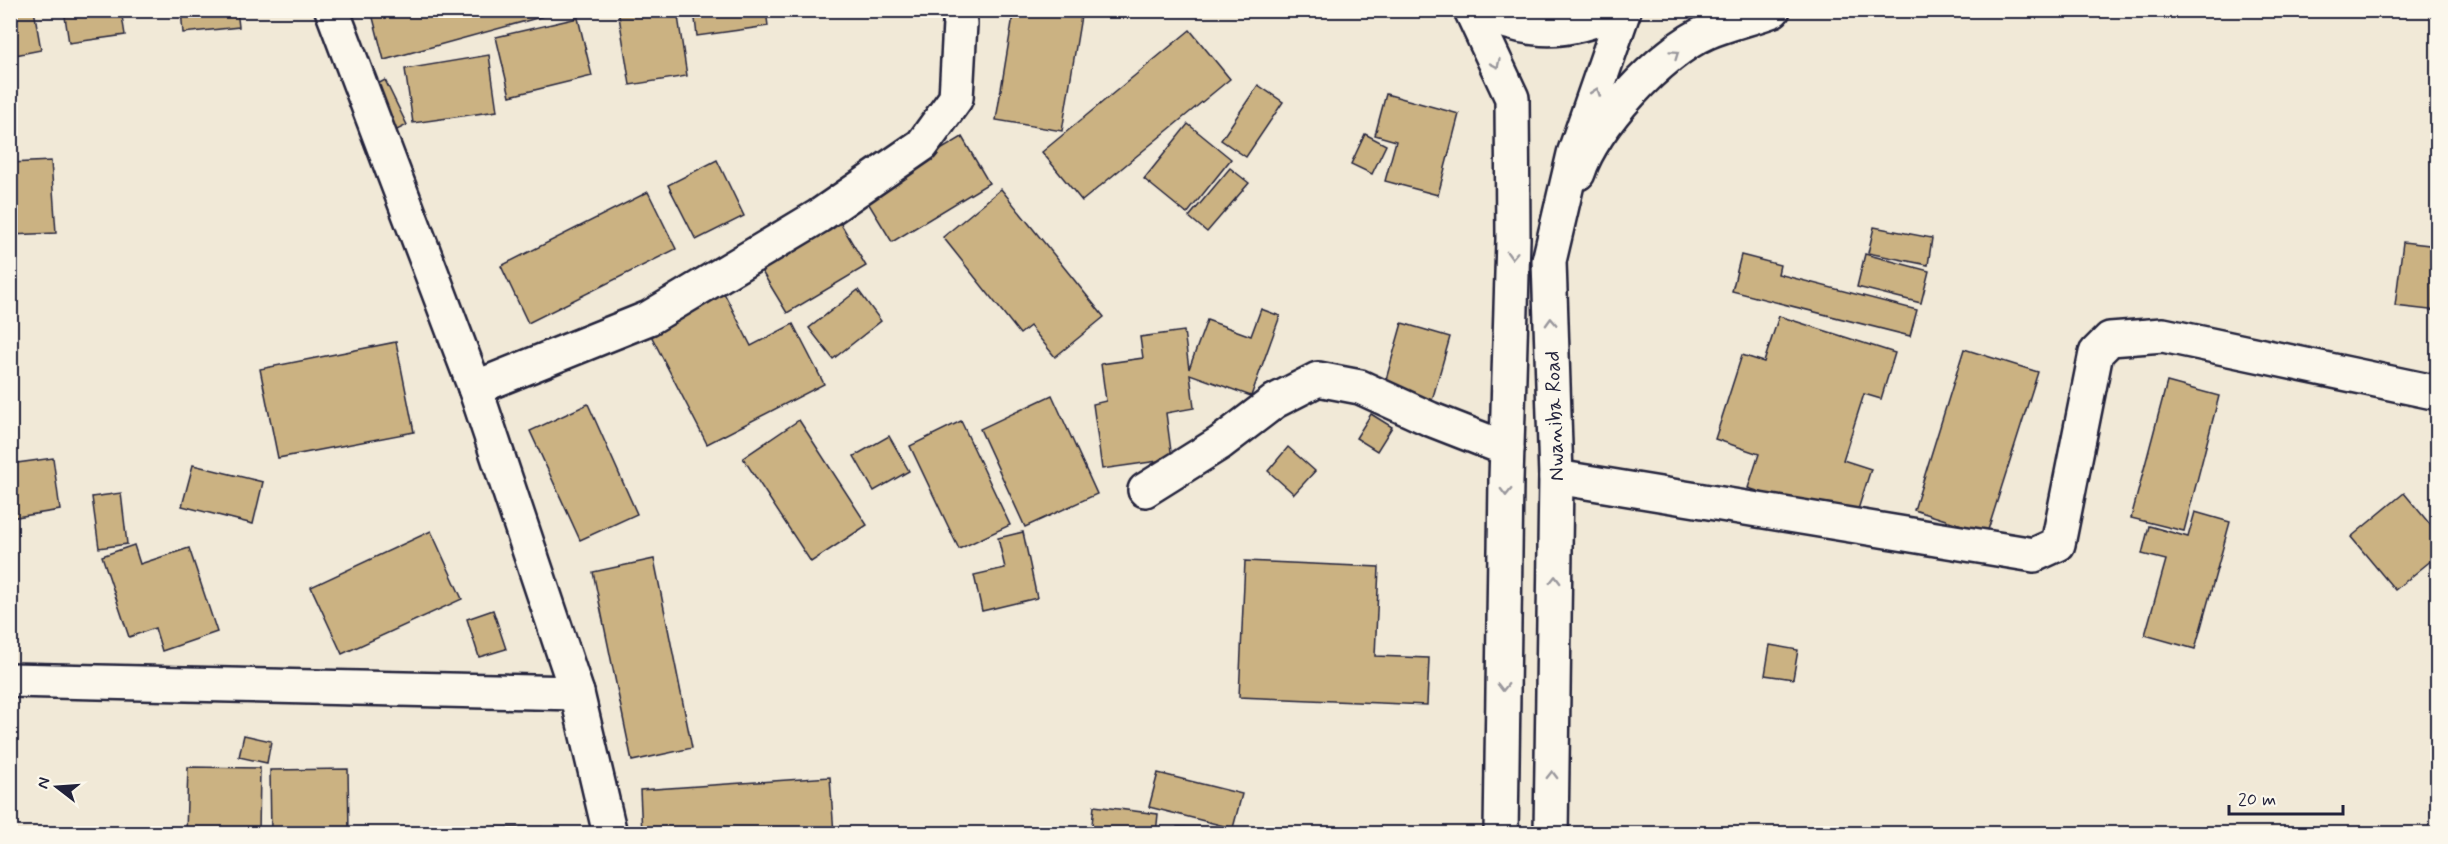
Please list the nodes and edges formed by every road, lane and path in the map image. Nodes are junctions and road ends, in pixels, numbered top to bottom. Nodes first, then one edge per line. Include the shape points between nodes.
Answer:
1 (332, 10) edge
2 (1472, 10) edge
3 (1478, 10) edge
4 (1622, 10) edge
5 (1773, 10) edge
6 (960, 23) dead end
7 (1549, 261) junction
8 (475, 388) junction
9 (2438, 393) edge
10 (1507, 449) junction
11 (1556, 477) junction
12 (1144, 490) dead end
13 (10, 680) edge
14 (577, 693) junction
15 (610, 834) edge
16 (1501, 834) edge
17 (1551, 834) edge

1 - 8 street
2 -> 10 street via 1512,98 1513,239
3 - 4 street via 1506,24 1546,30 1587,25
7 -> 4 street, Nwaniba Road via 1574,154
7 -> 5 street via 1580,166 1608,117 1655,68 1706,33
6 - 8 street via 956,98 922,145 819,216 650,318
11 -> 7 street, Nwaniba Road
8 - 14 street
9 - 11 street via 2163,335 2110,339 2096,353 2058,544 2034,555
10 - 12 street via 1360,387 1318,379 1275,401 1220,444
10 -> 16 street
17 -> 11 street, Nwaniba Road
13 - 14 street
14 - 15 street

